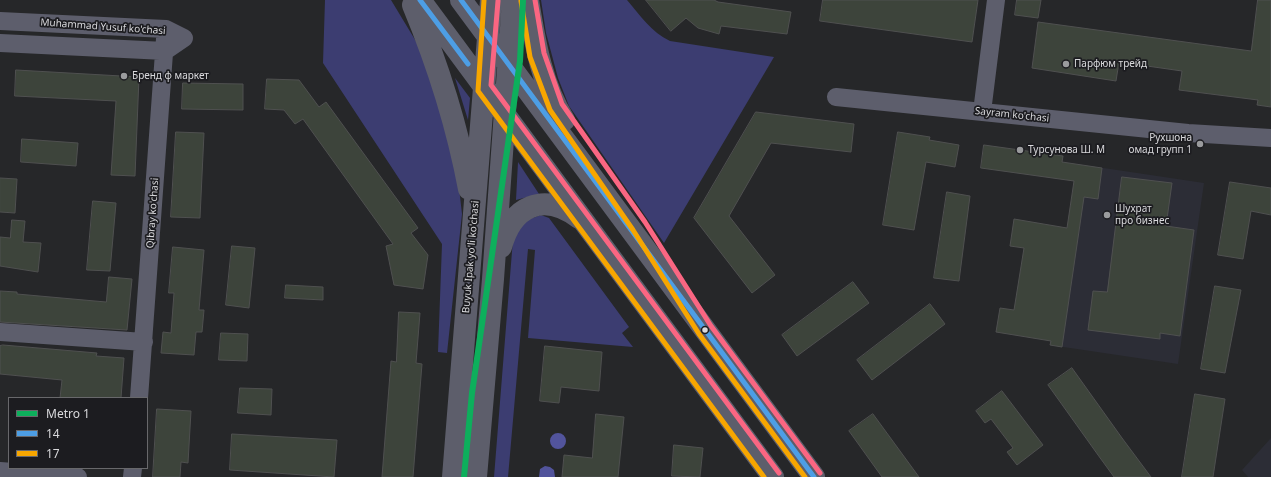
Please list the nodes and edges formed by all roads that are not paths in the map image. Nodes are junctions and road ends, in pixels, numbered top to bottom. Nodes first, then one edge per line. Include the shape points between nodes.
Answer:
1 (410, 0) edge
2 (420, 0) edge
3 (461, 0) edge
4 (491, 0) edge
5 (513, 0) edge
6 (528, 0) edge
7 (996, 0) edge
8 (0, 21) edge
9 (166, 29) joint
10 (488, 37) junction
11 (0, 43) edge
12 (165, 51) junction
13 (508, 64) junction
14 (484, 87) junction
15 (836, 97) dead end
16 (982, 112) junction
17 (505, 115) junction
18 (1188, 133) junction
19 (1271, 138) edge
20 (1271, 148) edge
21 (475, 216) junction
22 (586, 224) junction
23 (493, 279) junction
24 (705, 330) junction
25 (0, 332) edge
26 (144, 338) junction
27 (139, 397) edge
28 (0, 471) edge
29 (78, 477) edge
30 (453, 477) edge
31 (476, 477) edge
32 (773, 477) edge
33 (814, 477) edge

1 - 21 main road via 431,47 449,103
2 - 14 main road
3 - 10 main road
4 - 10 main road, Buyuk Ipak yo'li ko'chasi
5 - 13 main road
6 - 24 main road via 537,55 556,108 640,226
7 - 16 street
8 - 9 street, Muhammad Yusuf ko'chasi
9 - 12 street, Qibray ko'chasi
10 - 13 main road
10 - 14 main road, Buyuk Ipak yo'li ko'chasi
11 - 12 street, Muhammad Yusuf ko'chasi
12 - 26 street, Qibray ko'chasi
13 - 17 main road
13 - 24 main road
14 - 17 main road
14 - 21 main road, Buyuk Ipak yo'li ko'chasi
15 - 16 street, Sayram ko'chasi
16 - 18 street, Sayram ko'chasi
17 - 22 main road
17 - 23 main road
18 - 19 street, Sayram ko'chasi
18 - 20 street, Sayram ko'chasi
21 - 30 main road, Buyuk Ipak yo'li ko'chasi
22 - 23 main road via 555,206 528,208 513,219 508,228
22 - 32 main road
23 - 31 main road
24 - 33 main road
25 - 26 street
26 - 27 street, Qibray ko'chasi
28 - 29 street

